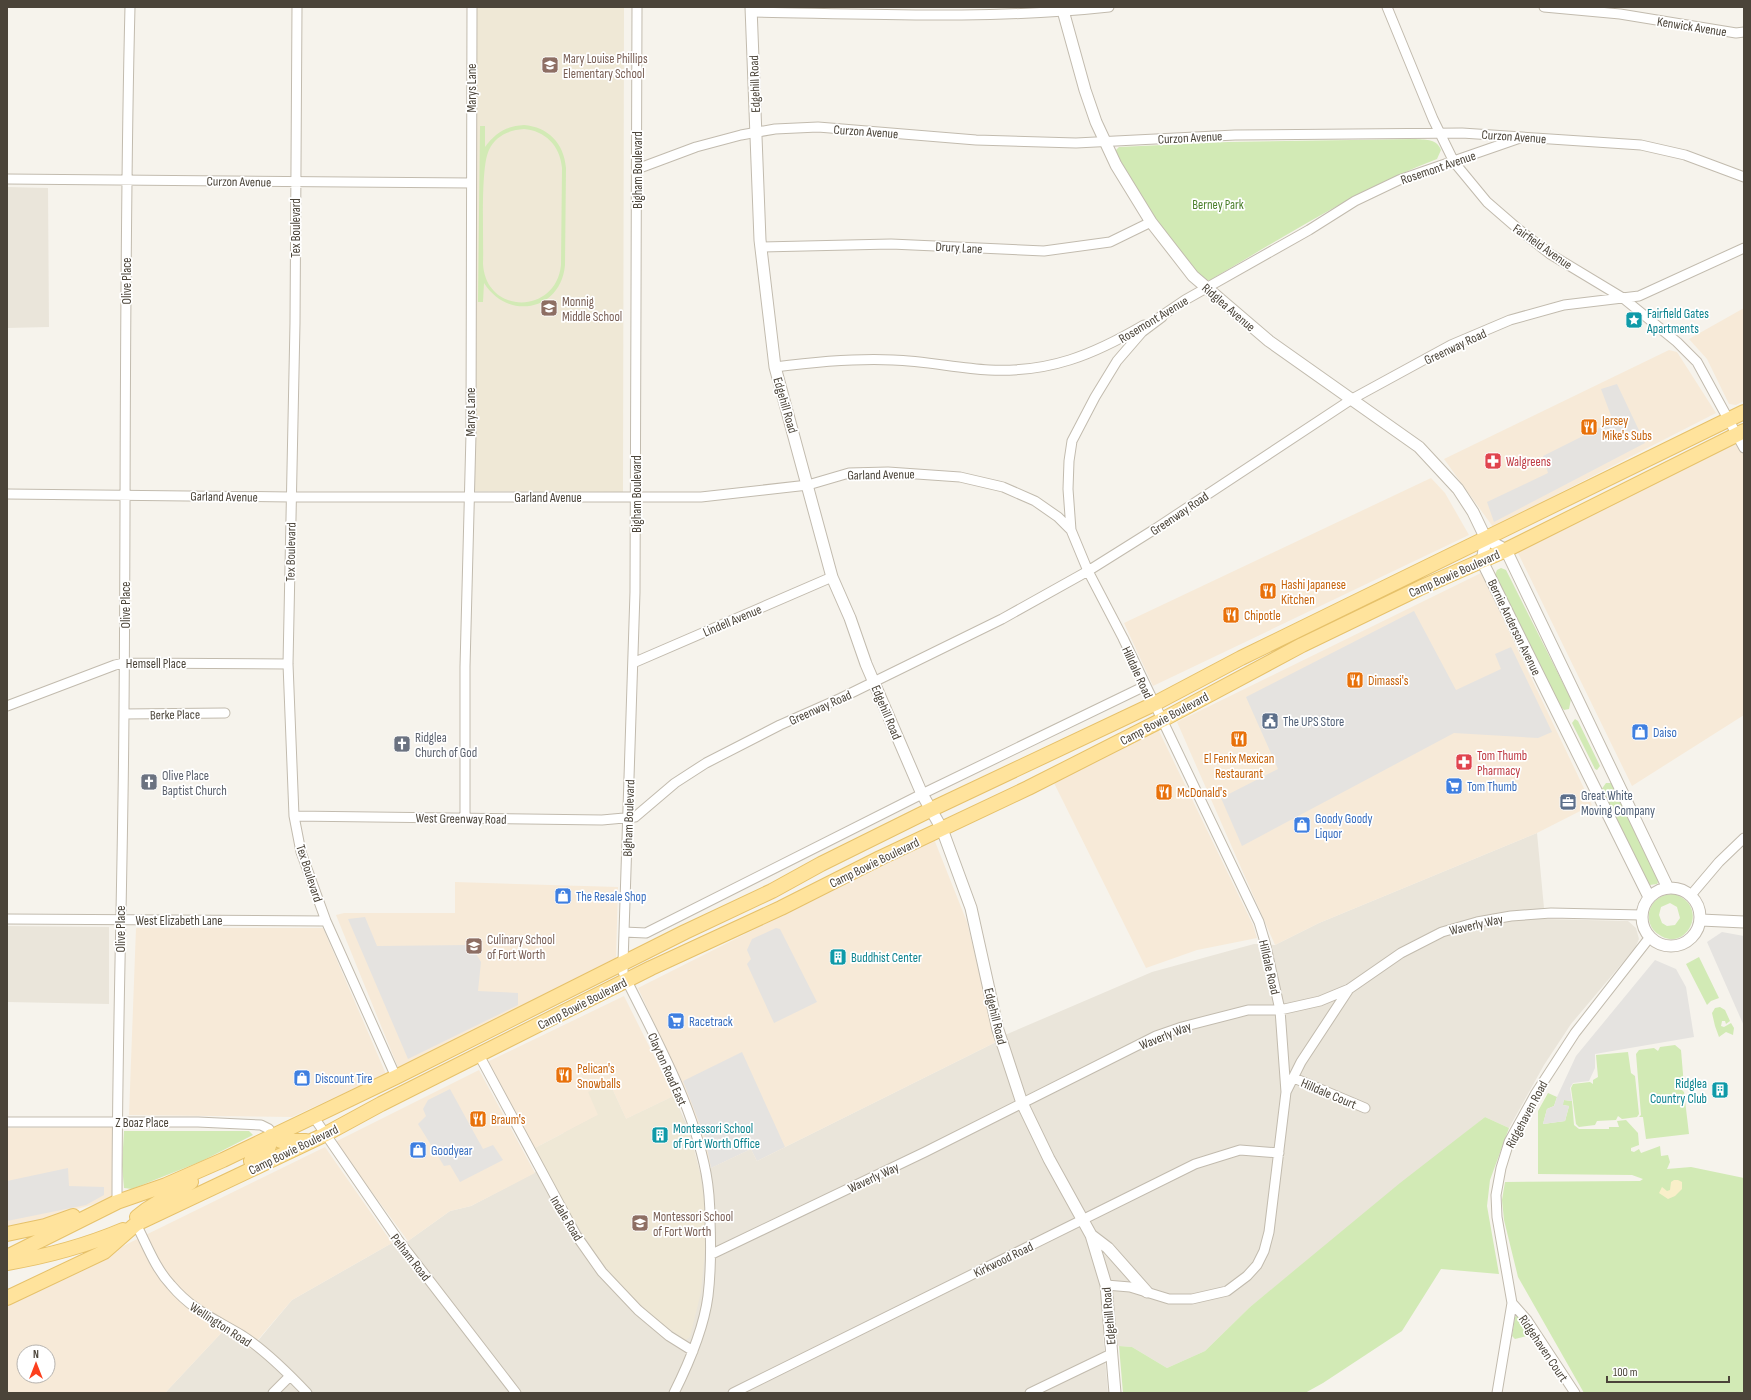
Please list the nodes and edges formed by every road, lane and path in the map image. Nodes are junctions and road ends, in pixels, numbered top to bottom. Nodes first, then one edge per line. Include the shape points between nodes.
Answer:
1 (130, 7) edge
2 (297, 7) edge
3 (472, 7) edge
4 (637, 7) edge
5 (1109, 7) edge
6 (1387, 7) edge
7 (1544, 7) edge
8 (751, 9) edge
9 (1063, 9) edge
10 (1744, 32) edge
11 (755, 132) junction
12 (1440, 133) junction
13 (1523, 136) junction
14 (1104, 141) junction
15 (1454, 162) junction
16 (637, 169) junction
17 (1744, 177) edge
18 (7, 179) edge
19 (126, 180) junction
20 (295, 182) junction
21 (471, 183) junction
22 (1151, 222) junction
23 (761, 247) junction
24 (1744, 248) edge
25 (1206, 288) junction
26 (1623, 298) junction
27 (1162, 316) junction
28 (775, 367) junction
29 (1352, 399) junction
30 (1744, 412) edge
31 (1730, 420) junction
32 (1741, 433) edge
33 (1744, 448) edge
34 (808, 484) junction
35 (7, 494) edge
36 (126, 495) junction
37 (290, 497) junction
38 (470, 497) junction
39 (636, 497) junction
40 (1071, 530) junction
41 (1486, 539) junction
42 (1506, 550) junction
43 (1482, 561) junction
44 (1088, 571) junction
45 (832, 577) junction
46 (1338, 611) junction
47 (1302, 645) junction
48 (124, 663) junction
49 (633, 663) junction
50 (288, 664) junction
51 (874, 682) junction
52 (1145, 686) junction
53 (1154, 704) junction
54 (7, 706) edge
55 (225, 713) dead end
56 (124, 714) junction
57 (1162, 720) junction
58 (922, 794) junction
59 (932, 809) junction
60 (294, 816) junction
61 (465, 818) junction
62 (628, 818) junction
63 (942, 829) junction
64 (1744, 838) edge
65 (1668, 888) junction
66 (772, 891) junction
67 (1691, 895) junction
68 (1649, 897) junction
69 (781, 908) junction
70 (1642, 915) junction
71 (7, 919) edge
72 (120, 920) junction
73 (1701, 920) junction
74 (326, 921) junction
75 (1744, 922) edge
76 (624, 932) junction
77 (1650, 937) junction
78 (622, 963) junction
79 (627, 980) junction
80 (1349, 990) junction
81 (1280, 1010) junction
82 (471, 1040) junction
83 (479, 1055) junction
84 (396, 1077) junction
85 (1294, 1078) junction
86 (1286, 1092) junction
87 (404, 1093) junction
88 (1022, 1103) junction
89 (1365, 1108) dead end
90 (313, 1116) junction
91 (7, 1122) edge
92 (118, 1122) junction
93 (324, 1134) junction
94 (271, 1136) junction
95 (310, 1141) junction
96 (1279, 1153) junction
97 (222, 1160) junction
98 (210, 1190) junction
99 (117, 1202) junction
100 (1082, 1220) junction
101 (136, 1224) junction
102 (7, 1234) edge
103 (1091, 1235) junction
104 (712, 1254) junction
105 (7, 1257) edge
106 (7, 1263) edge
107 (1106, 1285) junction
108 (1147, 1292) junction
109 (7, 1298) edge
110 (1512, 1303) junction
111 (693, 1352) junction
112 (1111, 1354) junction
113 (290, 1376) junction
114 (273, 1393) edge
115 (307, 1393) edge
116 (516, 1393) edge
117 (674, 1393) edge
118 (733, 1393) edge
119 (1030, 1393) edge
120 (1115, 1393) edge
121 (1497, 1393) edge
122 (1575, 1393) edge

1 - 19 street, Olive Place
2 - 20 street, Tex Boulevard
3 - 21 street, Marys Lane
4 - 16 street, Bigham Boulevard
5 - 9 street
6 - 12 street, Fairfield Avenue
7 - 10 street, Kenwick Avenue via 1620,14 1736,33
8 - 9 street via 962,15
8 - 11 street, Edgehill Road
9 - 14 street, Ridglea Avenue via 1085,90
11 - 14 street, Curzon Avenue via 818,127 976,140
11 - 16 street, Curzon Avenue via 696,148
11 - 23 street, Edgehill Road
12 - 13 street, Curzon Avenue
12 - 14 street, Curzon Avenue via 1235,135
12 - 15 street, Fairfield Avenue
13 - 15 street, Rosemont Avenue
13 - 17 street, Curzon Avenue via 1641,145 1685,155
14 - 22 street, Ridglea Avenue via 1119,172
15 - 25 street, Rosemont Avenue via 1400,180 1355,201
15 - 26 street, Fairfield Avenue via 1487,202 1517,228 1550,254
16 - 39 street, Bigham Boulevard
18 - 19 street, Curzon Avenue
19 - 20 street, Curzon Avenue
19 - 36 street, Olive Place
20 - 21 street, Curzon Avenue
20 - 37 street, Tex Boulevard via 295,323
21 - 38 street, Marys Lane
22 - 23 street, Drury Lane via 1110,242 1044,251 891,244
22 - 25 street, Ridglea Avenue via 1193,276
23 - 28 street, Edgehill Road
24 - 26 street, Greenway Road via 1640,296
25 - 27 street, Rosemont Avenue
25 - 29 street, Ridglea Avenue via 1269,341
26 - 29 street, Greenway Road via 1564,304 1510,320 1451,345
26 - 31 street, Fairfield Avenue via 1663,329 1697,362
27 - 28 street, Rosemont Avenue via 1084,356 1034,368 987,370 892,360 843,359
27 - 40 street, Hilldale Road via 1142,332 1117,360 1072,440 1068,489
28 - 34 street, Edgehill Road
29 - 41 street, Ridglea Avenue via 1419,447 1458,489
29 - 44 street, Greenway Road via 1155,530
30 - 31 main road, Camp Bowie Boulevard
31 - 32 street, Fairfield Avenue
31 - 41 main road, Camp Bowie Boulevard
32 - 33 street, Fairfield Avenue
32 - 42 main road, Camp Bowie Boulevard
34 - 39 street, Garland Avenue via 719,496
34 - 40 street, Garland Avenue via 849,473 888,472 960,477 1003,487 1035,501
34 - 45 street, Edgehill Road
35 - 36 street, Garland Avenue
36 - 37 street, Garland Avenue
36 - 48 street, Olive Place
37 - 38 street, Garland Avenue
37 - 50 street, Tex Boulevard
38 - 39 street, Garland Avenue
38 - 61 street, Marys Lane
39 - 49 street, Bigham Boulevard
40 - 44 street, Hilldale Road
41 - 42 street
41 - 43 street
41 - 46 main road, Camp Bowie Boulevard
42 - 43 main road, Camp Bowie Boulevard
42 - 65 street, Bernie Anderson Avenue
43 - 47 main road, Camp Bowie Boulevard
43 - 68 street, Bernie Anderson Avenue
44 - 51 street, Greenway Road via 1002,620
44 - 52 street, Hilldale Road
45 - 49 street, Lindell Avenue
45 - 51 street, Edgehill Road
46 - 47 main road via 1341,619 1339,623
46 - 53 main road, Camp Bowie Boulevard
47 - 57 main road, Camp Bowie Boulevard
48 - 50 street, Hemsell Place
48 - 54 street, Hemsell Place via 115,664
48 - 56 street, Olive Place
49 - 62 street, Bigham Boulevard
50 - 60 street, Tex Boulevard
51 - 58 street, Edgehill Road
51 - 62 street, Greenway Road via 780,725 706,763 675,783 635,817
52 - 53 street, Hilldale Road
52 - 58 street
53 - 57 street, Hilldale Road
53 - 59 main road, Camp Bowie Boulevard
55 - 56 street, Berke Place
56 - 72 street, Olive Place
57 - 63 main road, Camp Bowie Boulevard
57 - 81 street, Hilldale Road via 1259,922 1266,942
58 - 59 street, Edgehill Road
58 - 76 street via 646,933
59 - 63 street, Edgehill Road
59 - 66 main road, Camp Bowie Boulevard
60 - 61 street, West Greenway Road
60 - 74 street, Tex Boulevard via 302,852
61 - 62 street, West Greenway Road
62 - 76 street, Bigham Boulevard
63 - 69 main road, Camp Bowie Boulevard
63 - 88 street, Edgehill Road via 971,908 998,1030
64 - 67 street
65 - 67 street
65 - 68 street
66 - 69 main road
66 - 78 main road, Camp Bowie Boulevard
67 - 73 street via 1700,912
68 - 70 street
69 - 79 main road, Camp Bowie Boulevard
70 - 77 street via 1643,927
70 - 80 street, Waverly Way via 1551,913 1477,922 1442,932 1401,953
71 - 72 street, West Elizabeth Lane
72 - 74 street, West Elizabeth Lane
72 - 92 street, Olive Place
73 - 75 street
73 - 77 street via 1691,939 1680,944 1666,945
74 - 84 street, Tex Boulevard
76 - 78 street, Bigham Boulevard
77 - 110 street, Ridgehaven Road via 1575,1033 1536,1093 1509,1142 1496,1195 1497,1217
78 - 79 street, Bigham Boulevard
78 - 82 main road, Camp Bowie Boulevard
79 - 83 main road, Camp Bowie Boulevard
79 - 104 street, Clayton Road East via 668,1064 697,1139 706,1173
80 - 81 street, Waverly Way via 1312,1004
80 - 85 street, Hilldale Road via 1301,1062
81 - 86 street, Hilldale Road
81 - 88 street, Waverly Way via 1248,1010 1156,1036
82 - 83 main road
82 - 84 main road, Camp Bowie Boulevard
83 - 87 main road, Camp Bowie Boulevard
83 - 111 street, Indale Road via 551,1191 580,1241 602,1272 638,1310
84 - 87 main road
84 - 90 main road, Camp Bowie Boulevard
85 - 86 street, Hilldale Road
85 - 89 street, Hilldale Court
86 - 96 street, Hilldale Road
87 - 93 main road, Camp Bowie Boulevard
88 - 100 street, Edgehill Road
88 - 104 street, Waverly Way
90 - 93 street, Pelham Road
90 - 94 main road, Camp Bowie Boulevard
91 - 92 street, Z Boaz Place
92 - 94 street, Z Boaz Place via 261,1125 269,1129
92 - 99 street, Olive Place
93 - 95 main road, Camp Bowie Boulevard
93 - 116 street, Pelham Road via 399,1241
94 - 95 main road via 282,1141
94 - 97 main road, Camp Bowie Boulevard
94 - 98 main road via 267,1152 214,1182
95 - 98 main road, Camp Bowie Boulevard
96 - 100 street, Kirkwood Road via 1240,1150 1219,1155 1195,1164
96 - 108 street, Hilldale Road via 1269,1232 1264,1251 1257,1265 1247,1276 1227,1291 1192,1299 1169,1299
97 - 99 main road, Camp Bowie Boulevard via 166,1185
97 - 101 main road via 211,1170 142,1212
98 - 101 main road, Camp Bowie Boulevard
99 - 102 main road via 45,1226
99 - 105 main road, Camp Bowie Boulevard
100 - 103 street, Edgehill Road
100 - 118 street, Kirkwood Road
101 - 106 main road via 73,1249
101 - 109 main road, Camp Bowie Boulevard via 104,1252
101 - 113 street, Wellington Road via 158,1270 170,1285 194,1308 243,1336
103 - 107 street, Edgehill Road
103 - 108 street via 1108,1248
104 - 111 street, Clayton Road East via 708,1298
107 - 108 street, Hilldale Road via 1130,1287
107 - 112 street, Edgehill Road
110 - 121 street, Ridgehaven Road
110 - 122 street, Ridgehaven Court via 1527,1320
111 - 117 street, Clayton Road East
112 - 119 street
112 - 120 street, Edgehill Road
113 - 114 street
113 - 115 street, Wellington Road

